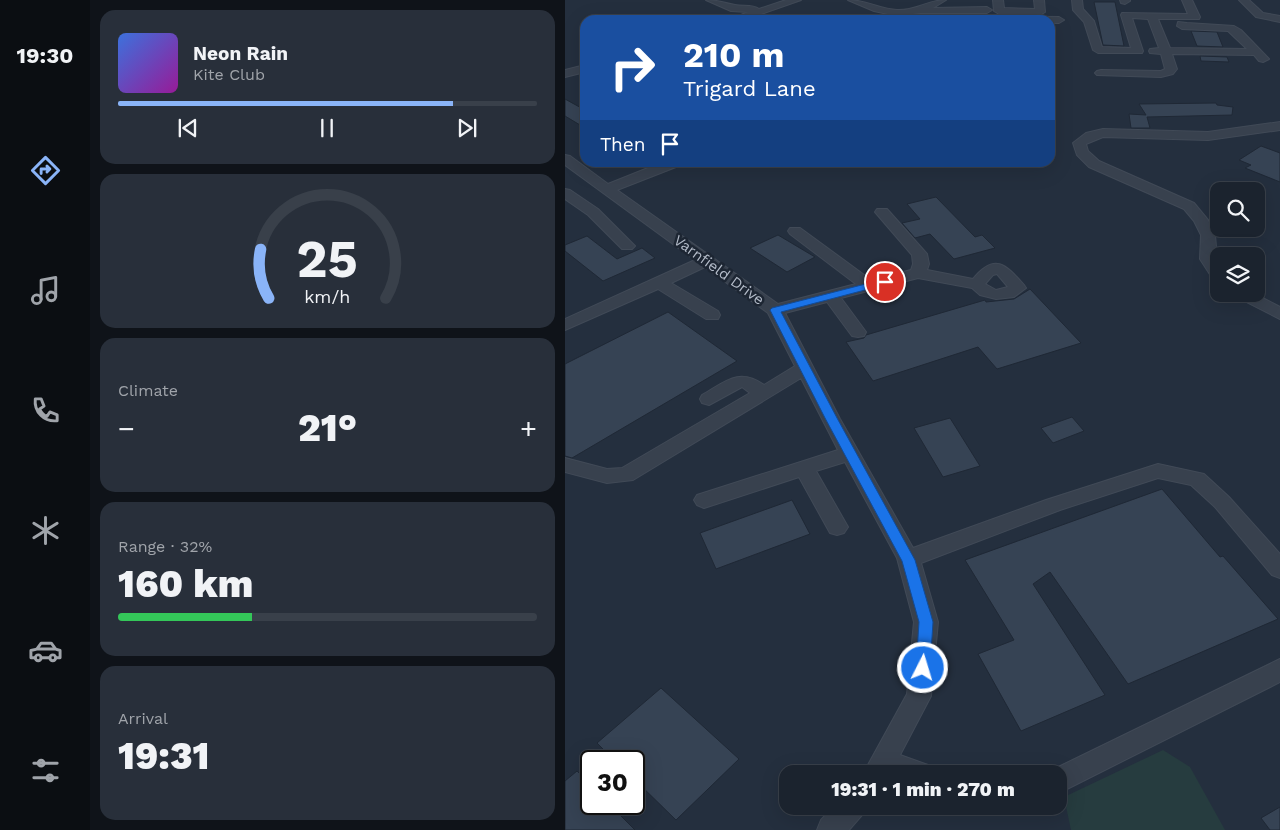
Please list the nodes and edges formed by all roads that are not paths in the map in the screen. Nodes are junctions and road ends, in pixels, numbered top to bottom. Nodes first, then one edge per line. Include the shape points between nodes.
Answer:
1 (711, 0) edge
2 (738, 0) edge
3 (796, 0) edge
4 (853, 0) edge
5 (882, 0) edge
6 (941, 0) edge
7 (998, 0) edge
8 (1187, 0) edge
9 (1244, 0) edge
10 (867, 5) junction
11 (1043, 5) edge
12 (1075, 5) edge
13 (1250, 9) junction
14 (1280, 9) edge
15 (760, 10) junction
16 (921, 11) junction
17 (999, 11) junction
18 (747, 15) edge
19 (936, 15) edge
20 (968, 15) edge
21 (990, 15) edge
22 (1152, 16) junction
23 (1195, 16) junction
24 (1280, 19) edge
25 (1186, 34) junction
26 (1227, 36) junction
27 (1138, 50) junction
28 (1167, 56) junction
29 (1102, 60) dead end
30 (1101, 73) dead end
31 (1280, 126) edge
32 (1266, 127) junction
33 (1280, 133) edge
34 (566, 160) edge
35 (665, 167) edge
36 (565, 193) edge
37 (614, 194) junction
38 (593, 212) junction
39 (882, 212) dead end
40 (795, 231) dead end
41 (627, 246) dead end
42 (706, 261) junction
43 (1210, 262) edge
44 (918, 273) junction
45 (659, 282) junction
46 (977, 284) dead end
47 (868, 286) junction
48 (831, 296) junction
49 (1258, 302) edge
50 (775, 310) junction
51 (1280, 314) edge
52 (712, 315) dead end
53 (565, 325) edge
54 (859, 332) dead end
55 (805, 368) junction
56 (763, 393) junction
57 (709, 399) dead end
58 (850, 453) junction
59 (565, 465) edge
60 (804, 468) junction
61 (704, 500) dead end
62 (837, 527) dead end
63 (907, 559) junction
64 (1280, 569) edge
65 (1280, 670) edge
66 (882, 765) edge
67 (1067, 776) edge
68 (844, 815) edge
69 (831, 830) edge

1 - 15 street via 735,9
2 - 15 street
3 - 15 street
4 - 10 street
5 - 10 street
6 - 16 street
7 - 17 street
8 - 23 street
9 - 13 street
10 - 16 street via 896,15
11 - 17 street via 1040,12
12 - 27 street via 1089,21 1098,50
13 - 14 street
13 - 24 street via 1266,19
15 - 18 street
16 - 19 street
17 - 21 street
19 - 20 street
22 - 25 street
22 - 27 street via 1126,15
22 - 28 street
23 - 25 street
23 - 26 street
25 - 26 street
25 - 26 street
25 - 28 street
26 - 26 street via 1260,56 1234,30
27 - 28 street
28 - 29 street
28 - 30 street via 1171,69 1166,74
31 - 32 street
32 - 33 street
32 - 43 street via 1208,136 1103,133 1079,143 1082,152 1094,164 1189,206 1201,220 1207,235
34 - 37 street, Varnfield Drive
35 - 37 street
36 - 38 street
37 - 38 street
37 - 42 street, Varnfield Drive
38 - 41 street
39 - 44 street via 919,254 921,264
40 - 47 street
42 - 45 street
42 - 50 street, Varnfield Drive
44 - 46 street
44 - 47 street
45 - 52 street
45 - 53 street
47 - 48 street
48 - 50 street
48 - 54 street
49 - 51 street
50 - 55 street, Varnfield Drive
55 - 56 street
55 - 58 street, Varnfield Drive
56 - 57 street via 747,381 738,382
56 - 59 street via 625,475 607,476
58 - 60 street
58 - 63 street, Varnfield Drive
60 - 61 street
60 - 62 street
63 - 64 street via 1053,505 1158,472 1197,480 1222,502
63 - 66 street, Varnfield Drive via 926,622 925,654 919,696
65 - 67 street
68 - 69 street

